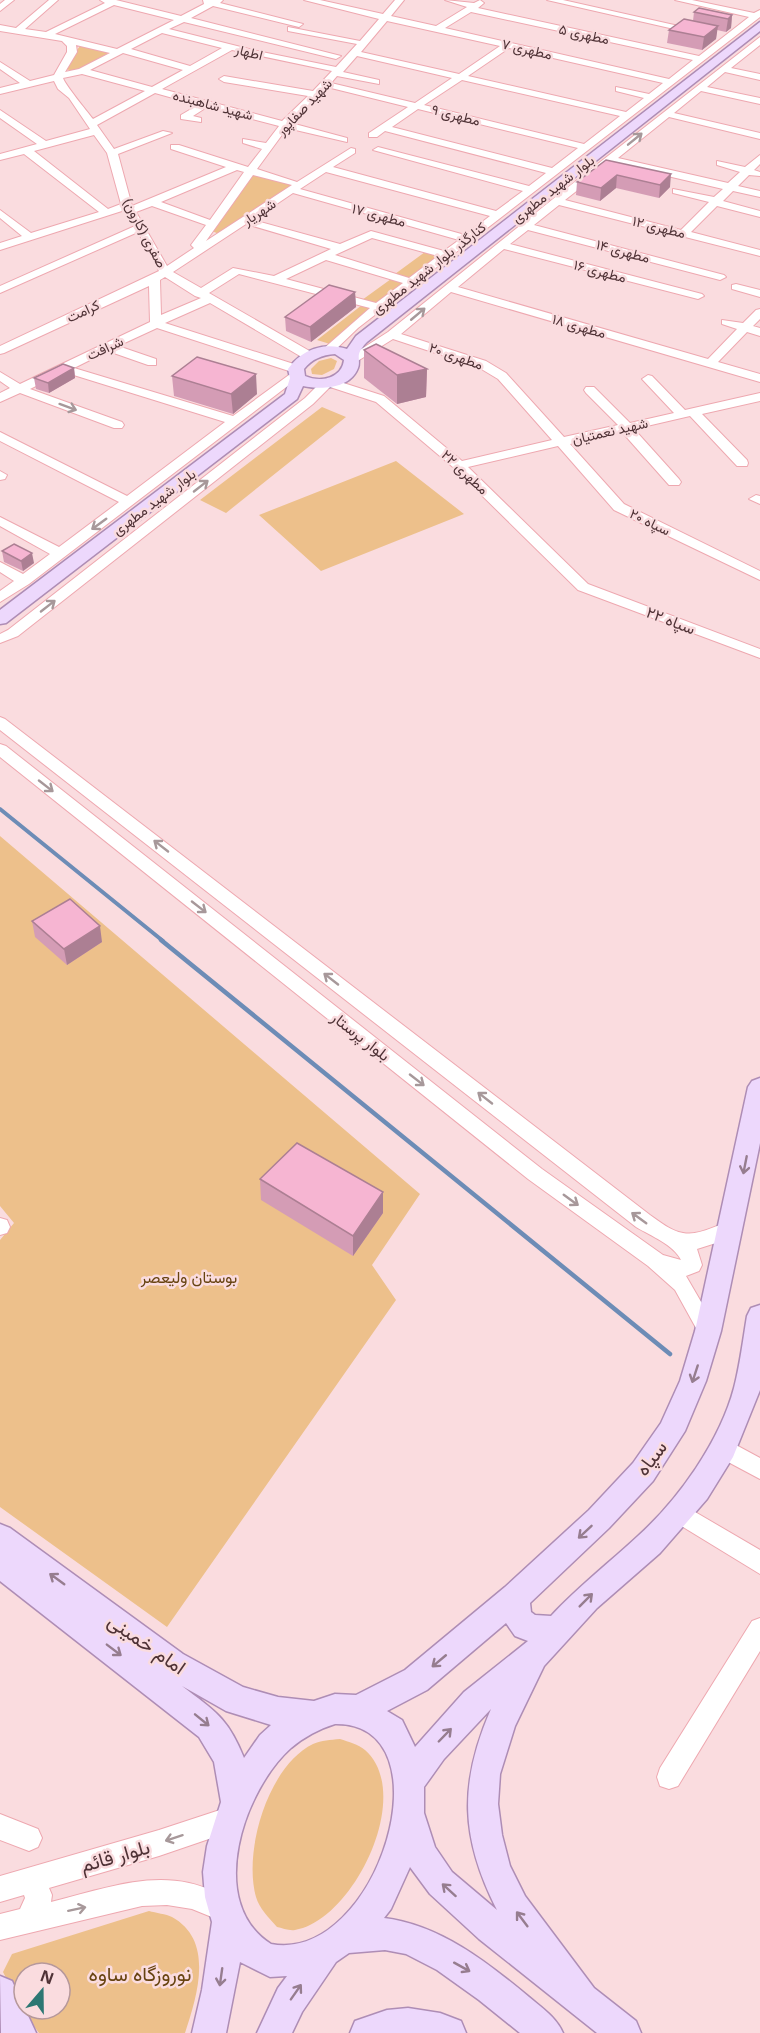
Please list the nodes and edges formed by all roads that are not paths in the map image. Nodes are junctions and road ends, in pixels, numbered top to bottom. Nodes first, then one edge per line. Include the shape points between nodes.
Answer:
1 (10, 0) edge
2 (54, 0) edge
3 (199, 0) edge
4 (308, 0) edge
5 (342, 0) edge
6 (400, 0) edge
7 (449, 0) edge
8 (551, 0) edge
9 (679, 0) edge
10 (108, 1) edge
11 (216, 2) edge
12 (476, 5) edge
13 (333, 6) junction
14 (0, 8) edge
15 (384, 17) junction
16 (759, 18) edge
17 (182, 19) junction
18 (303, 22) junction
19 (0, 28) edge
20 (438, 29) junction
21 (161, 30) junction
22 (17, 31) junction
23 (706, 33) edge
24 (48, 35) junction
25 (760, 40) edge
26 (271, 41) junction
27 (69, 43) junction
28 (508, 45) junction
29 (231, 47) junction
30 (356, 48) junction
31 (120, 51) junction
32 (336, 56) dead end
33 (700, 59) junction
34 (0, 65) edge
35 (192, 69) junction
36 (723, 69) junction
37 (82, 70) junction
38 (338, 71) junction
39 (760, 76) edge
40 (58, 77) junction
41 (460, 77) junction
42 (224, 79) dead end
43 (376, 82) dead end
44 (671, 82) junction
45 (28, 84) junction
46 (326, 84) junction
47 (699, 88) junction
48 (620, 89) dead end
49 (156, 90) junction
50 (0, 91) edge
51 (316, 94) junction
52 (72, 96) junction
53 (651, 97) junction
54 (760, 101) edge
55 (207, 103) junction
56 (418, 105) junction
57 (0, 113) edge
58 (171, 114) dead end
59 (667, 114) junction
60 (627, 115) junction
61 (184, 117) junction
62 (198, 120) dead end
63 (285, 124) junction
64 (94, 127) junction
65 (384, 128) junction
66 (167, 133) dead end
67 (373, 135) junction
68 (760, 136) edge
69 (343, 140) junction
70 (247, 141) dead end
71 (45, 145) junction
72 (176, 147) dead end
73 (267, 147) junction
74 (586, 147) junction
75 (26, 150) junction
76 (365, 151) junction
77 (112, 153) junction
78 (0, 157) edge
79 (760, 158) edge
80 (610, 159) junction
81 (721, 163) dead end
82 (236, 167) junction
83 (325, 168) junction
84 (746, 171) junction
85 (251, 172) junction
86 (554, 172) junction
87 (760, 174) edge
88 (292, 186) junction
89 (730, 187) junction
90 (531, 190) junction
91 (677, 191) dead end
92 (760, 194) edge
93 (152, 201) junction
94 (557, 201) junction
95 (716, 201) junction
96 (128, 208) junction
97 (106, 212) junction
98 (0, 213) edge
99 (760, 214) edge
100 (497, 215) junction
101 (246, 221) junction
102 (212, 224) junction
103 (526, 226) junction
104 (141, 227) junction
105 (684, 233) junction
106 (29, 237) junction
107 (467, 239) junction
108 (502, 245) junction
109 (0, 247) edge
110 (202, 248) junction
111 (341, 248) junction
112 (760, 253) edge
113 (446, 255) junction
114 (326, 256) junction
115 (165, 272) junction
116 (720, 277) dead end
117 (154, 279) junction
118 (275, 280) junction
119 (411, 282) junction
120 (736, 287) dead end
121 (449, 288) junction
122 (0, 290) edge
123 (760, 294) edge
124 (204, 297) junction
125 (698, 297) dead end
126 (378, 307) junction
127 (760, 312) edge
128 (726, 322) dead end
129 (156, 324) junction
130 (745, 327) junction
131 (760, 332) edge
132 (392, 335) junction
133 (361, 339) junction
134 (108, 347) junction
135 (0, 350) edge
136 (332, 350) junction
137 (309, 356) junction
138 (350, 361) junction
139 (152, 362) dead end
140 (710, 364) junction
141 (62, 368) junction
142 (297, 374) junction
143 (0, 376) edge
144 (760, 378) edge
145 (648, 379) dead end
146 (326, 383) junction
147 (17, 387) junction
148 (590, 390) dead end
149 (292, 396) junction
150 (760, 396) edge
151 (0, 398) edge
152 (380, 399) junction
153 (687, 413) junction
154 (235, 421) junction
155 (118, 425) dead end
156 (626, 427) junction
157 (0, 436) edge
158 (560, 442) junction
159 (16, 445) junction
160 (0, 453) edge
161 (742, 463) dead end
162 (459, 465) junction
163 (674, 482) dead end
164 (129, 502) junction
165 (0, 521) edge
166 (59, 553) junction
167 (0, 566) edge
168 (760, 576) edge
169 (24, 581) junction
170 (583, 587) joint
171 (0, 598) edge
172 (0, 619) edge
173 (0, 639) edge
174 (760, 654) edge
175 (0, 722) edge
176 (0, 750) edge
177 (401, 1033) junction
178 (378, 1049) junction
179 (760, 1086) edge
180 (731, 1230) junction
181 (674, 1240) junction
182 (655, 1260) junction
183 (760, 1316) edge
184 (708, 1331) junction
185 (754, 1390) edge
186 (723, 1448) junction
187 (760, 1469) edge
188 (678, 1512) junction
189 (0, 1537) edge
190 (760, 1563) edge
191 (0, 1564) edge
192 (515, 1598) junction
193 (88, 1616) junction
194 (760, 1629) edge
195 (547, 1642) junction
196 (357, 1710) junction
197 (311, 1716) junction
198 (669, 1777) dead end
199 (410, 1781) junction
200 (233, 1811) junction
201 (410, 1815) junction
202 (0, 1827) edge
203 (29, 1838) dead end
204 (29, 1880) junction
205 (0, 1889) edge
206 (226, 1914) junction
207 (28, 1919) junction
208 (0, 1927) edge
209 (336, 1945) junction
210 (0, 1993) edge
211 (582, 1999) junction
212 (19, 2033) edge
213 (209, 2033) edge
214 (274, 2033) edge
215 (367, 2033) edge
216 (448, 2033) edge
217 (546, 2033) edge
218 (624, 2033) edge

1 - 14 street
2 - 22 street
3 - 11 street
4 - 13 street, مطهری ۷
5 - 13 street
6 - 15 street, شهید صفاپور
7 - 12 street, مطهری ۵
8 - 23 street
9 - 16 street
10 - 17 street
10 - 24 street
11 - 17 street
11 - 18 street
12 - 20 street
12 - 33 street, مطهری ۵
13 - 15 street, مطهری ۷
13 - 18 street
15 - 20 street, مطهری ۷
15 - 30 street, شهید صفاپور
16 - 33 street, کنارگذر بلوار شهید مطهری via 722,36
16 - 133 main road, بلوار شهید مطهری
17 - 21 street
17 - 26 street
18 - 26 street
18 - 30 street
19 - 22 street
20 - 28 street, مطهری ۷
21 - 29 street, اطهار
21 - 31 street
22 - 24 street
24 - 27 street
25 - 36 street, کنارگذر بلوار شهید مطهری
26 - 32 street
27 - 31 street
27 - 40 street via 68,61
28 - 41 street
28 - 44 street, مطهری ۷
29 - 35 street
29 - 38 street, اطهار
30 - 38 street, شهید صفاپور
30 - 41 street
31 - 35 street
31 - 37 street
33 - 44 street, کنارگذر بلوار شهید مطهری
34 - 45 street
35 - 49 street
36 - 39 street
36 - 47 street, کنارگذر بلوار شهید مطهری
37 - 40 street
37 - 49 street, شهید شاهبنده
37 - 52 street via 68,82
38 - 43 street, اطهار
38 - 46 street, شهید صفاپور
40 - 45 street
40 - 52 street, صفری (کارون) via 61,87
41 - 56 street
41 - 60 street
42 - 51 street
44 - 53 street, کنارگذر بلوار شهید مطهری
45 - 50 street
46 - 51 street, شهید صفاپور
46 - 56 street, مطهری ۹
47 - 54 street
47 - 59 street, کنارگذر بلوار شهید مطهری
48 - 53 street
49 - 55 street, شهید شاهبنده
49 - 64 street
51 - 63 street, شهید صفاپور
52 - 64 street, صفری (کارون)
53 - 60 street, کنارگذر بلوار شهید مطهری
55 - 61 street
55 - 63 street, شهید شاهبنده
56 - 65 street
56 - 74 street, مطهری ۹
57 - 71 street
58 - 61 street
59 - 68 street
80 -> 59 street, کنارگذر بلوار شهید مطهری
60 - 74 street, کنارگذر بلوار شهید مطهری
61 - 62 street
63 - 69 street, شهید شاهبنده
63 - 73 street, شهید صفاپور
64 - 71 street
64 - 77 street, صفری (کارون)
65 - 67 street
65 - 86 street
66 - 77 street
67 - 69 street
67 - 76 street via 385,143
69 - 76 street via 343,147
70 - 73 street
71 - 75 street
72 - 82 street, مطهری ۱۷
73 - 85 street, شهید صفاپور
74 - 86 street, کنارگذر بلوار شهید مطهری
75 - 78 street
75 - 97 street
76 - 83 street, شهریار
76 - 90 street
77 - 96 street, صفری (کارون)
79 - 84 street
80 - 89 street
80 - 94 street, کنارگذر بلوار شهید مطهری
81 - 84 street
82 - 85 street, مطهری ۱۷
82 - 93 street
83 - 88 street, شهریار
83 - 100 street
84 - 87 street
84 - 89 street
85 - 88 street, مطهری ۱۷
85 - 102 street, شهید صفاپور
86 - 90 street, کنارگذر بلوار شهید مطهری
88 - 101 street, شهریار
88 - 107 street, مطهری ۱۷
89 - 92 street
89 - 95 street
90 - 100 street, کنارگذر بلوار شهید مطهری
91 - 95 street
93 - 96 street
93 - 102 street
94 - 103 street, کنارگذر بلوار شهید مطهری
94 - 105 street, مطهری ۱۲
95 - 99 street
95 - 105 street
96 - 97 street
96 - 104 street, صفری (کارون)
97 - 106 street
98 - 106 street
100 - 107 street, کنارگذر بلوار شهید مطهری
101 - 110 street, شهریار
101 - 111 street
102 - 110 street, شهید صفاپور via 197,245
103 - 108 street, کنارگذر بلوار شهید مطهری
103 - 116 street, مطهری ۱۴
104 - 115 street, صفری (کارون)
104 - 122 street
105 - 112 street, مطهری ۱۲
106 - 109 street
107 - 113 street, کنارگذر بلوار شهید مطهری
108 - 121 street, کنارگذر بلوار شهید مطهری
108 - 125 street, مطهری ۱۶
110 - 115 street, شهریار
111 - 113 street via 371,234
111 - 114 street
113 - 119 street, کنارگذر بلوار شهید مطهری
114 - 118 street
114 - 119 street
115 - 117 street, کرامت
115 - 124 street, صفری (کارون)
117 - 129 street
117 - 135 street, کرامت
118 - 124 street, شرافت via 237,270
118 - 126 street
119 - 126 street, کنارگذر بلوار شهید مطهری
120 - 123 street
132 -> 121 street, کنارگذر بلوار شهید مطهری
121 - 140 street, مطهری ۱۸
124 - 129 street, شرافت
124 - 137 street, صفری (کارون)
126 - 136 street, کنارگذر بلوار شهید مطهری
127 - 130 street
128 - 130 street
129 - 134 street, شرافت
129 - 142 street
130 - 131 street
130 - 140 street
132 - 138 street, کنارگذر بلوار شهید مطهری
132 - 158 street, مطهری ۲۰ via 482,364 502,376
133 - 136 main road
133 - 138 main road, بلوار شهید مطهری
134 - 139 street
134 - 141 street, شرافت
136 - 137 main road
136 - 138 main road
137 - 142 main road
138 - 146 main road, بلوار شهید مطهری
138 - 152 street
140 - 144 street, مطهری ۱۸
141 - 147 street, شرافت
141 - 154 street
142 - 146 main road via 307,382
142 - 149 main road
142 - 154 street
143 - 147 street
145 - 153 street
146 - 149 main road, بلوار شهید مطهری
146 - 152 street, مطهری ۲۲
173 -> 146 street via 13,633 309,401
147 - 151 street, شرافت
147 -> 155 street
148 - 156 street
149 - 172 main road, بلوار شهید مطهری
150 - 153 street, شهید نعمتیان
152 - 162 street, مطهری ۲۲
153 - 156 street, شهید نعمتیان
153 - 161 street
154 - 164 street
156 - 158 street, شهید نعمتیان
156 - 163 street
157 - 159 street
158 - 162 street, شهید نعمتیان
158 - 168 street, سپاه ۲۰ via 619,507
159 - 160 street
159 - 164 street
162 - 170 street, مطهری ۲۲
164 -> 166 street
165 - 166 street
166 - 169 street
167 - 169 street
169 - 171 street
170 - 174 street, سپاه ۲۲
177 -> 175 street, بلوار پرستار
176 -> 178 street, بلوار پرستار
177 - 178 street
181 -> 177 street, بلوار پرستار via 643,1221
178 -> 182 street, بلوار پرستار via 535,1174
179 -> 180 main road, سپاه
180 - 181 street via 696,1242
180 - 184 main road, سپاه
181 - 182 street via 688,1250 692,1265 681,1269
182 - 184 street, بلوار پرستار via 682,1284
183 - 185 main road
184 -> 192 main road, سپاه via 693,1381 671,1431 643,1472
185 - 186 main road
186 - 187 street
186 - 188 main road
188 - 190 street
195 -> 188 main road via 587,1598 650,1544
193 -> 189 main road, امام خمینی
191 - 193 main road, امام خمینی
192 - 195 main road via 518,1620 539,1631
192 -> 196 main road, سپاه via 416,1680
193 - 197 main road, امام خمینی via 237,1700 278,1712
193 -> 200 main road, امام خمینی via 210,1726 232,1764
194 - 198 street
199 -> 195 main road via 433,1748 475,1703
211 -> 195 main road via 513,1908 484,1826 483,1788 491,1754 513,1693
196 - 197 main road via 335,1709
196 - 199 main road via 376,1718 392,1733 405,1755
197 - 200 main road via 265,1753
199 - 201 main road
200 -> 204 street, بلوار قائم
200 - 206 main road via 223,1844 220,1879
201 - 209 main road via 389,1880 371,1910
211 -> 201 main road via 441,1883 422,1855
202 - 203 street
204 - 205 street, بلوار قائم
204 - 207 street via 39,1895 38,1905
207 -> 206 street via 167,1892 192,1896
206 - 209 main road via 235,1934 252,1952 273,1961 297,1962
206 -> 213 main road via 219,1990
207 - 208 street
214 -> 209 main road via 290,2000
209 -> 217 main road via 387,1934 420,1943 471,1972
210 - 212 main road
211 - 218 main road
215 - 216 main road via 405,2026 434,2027

